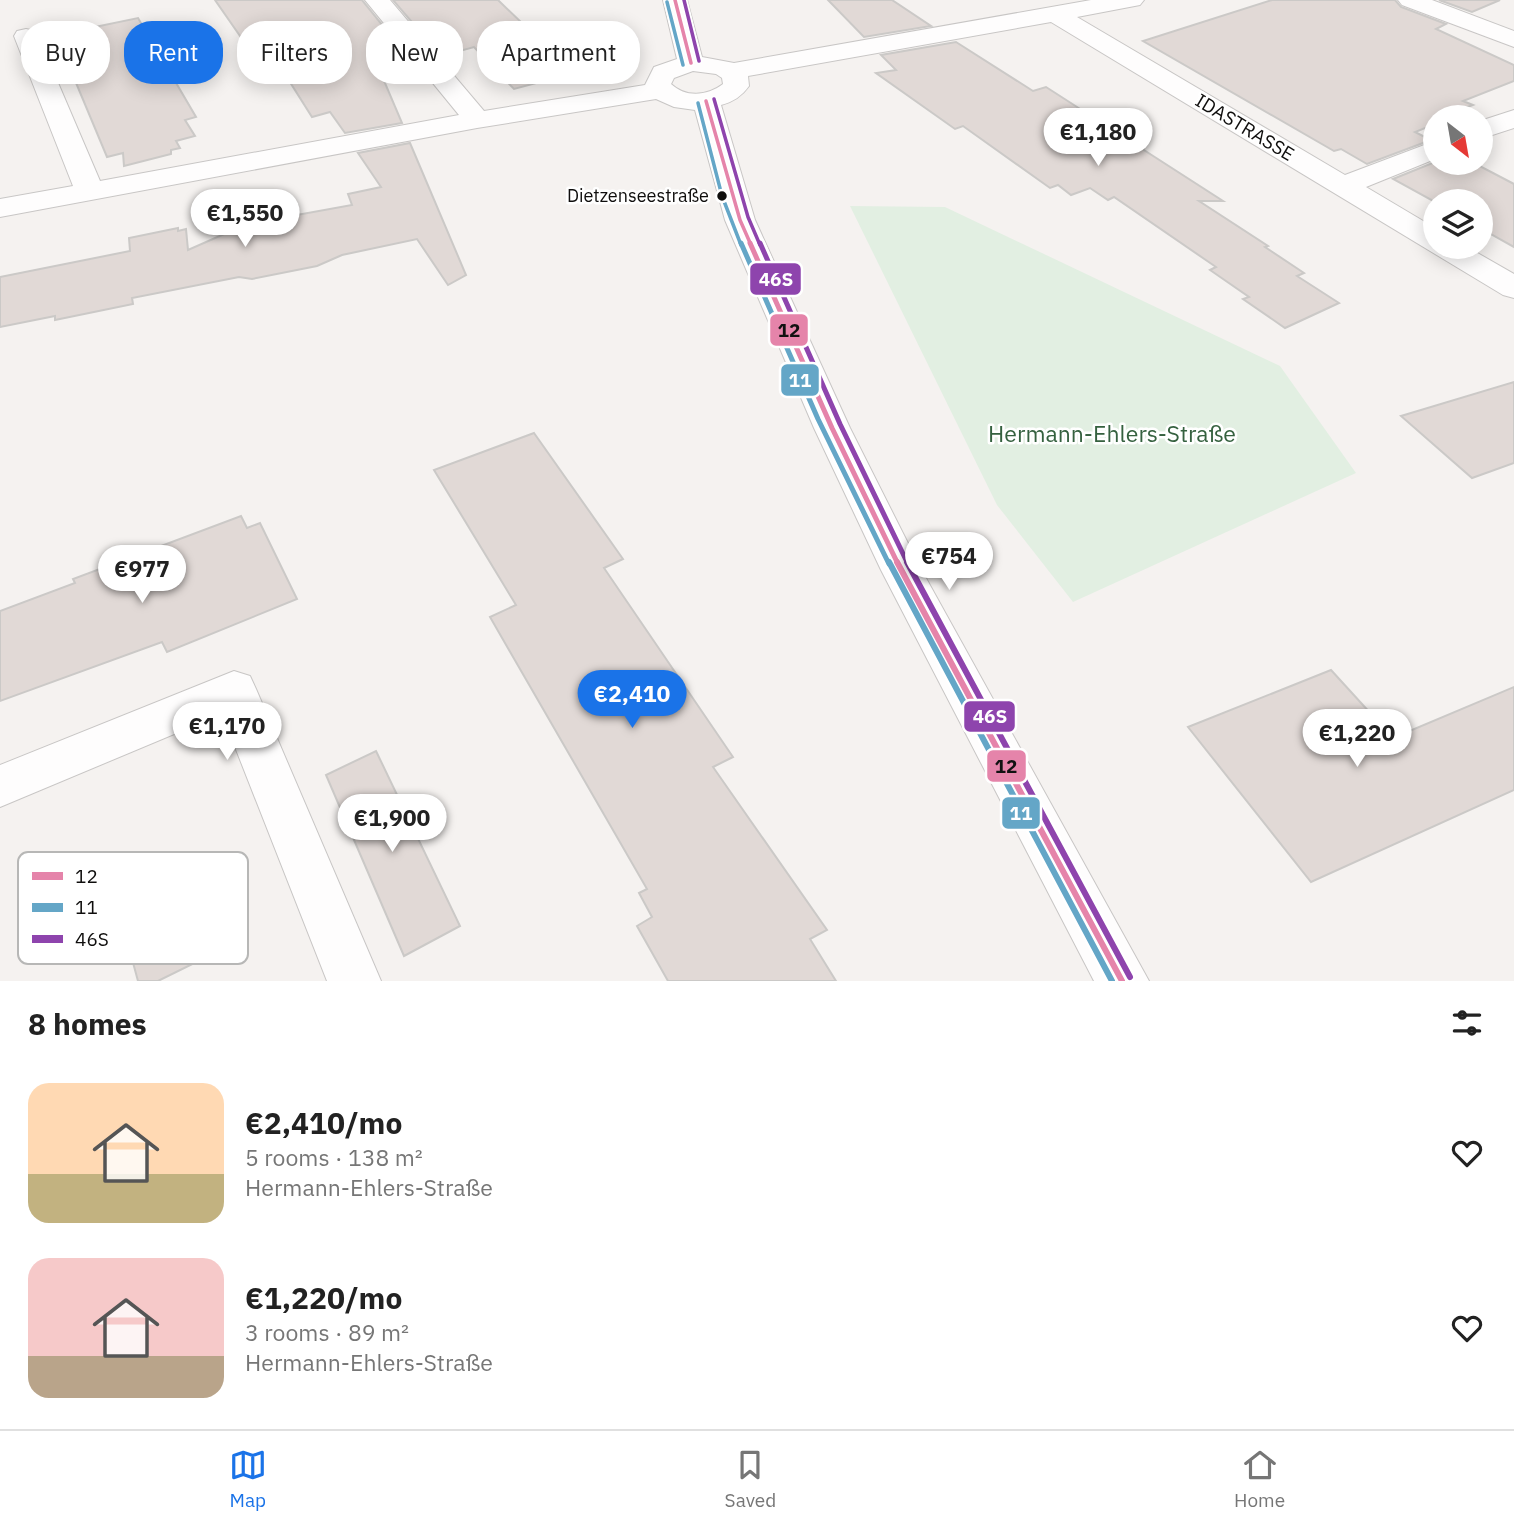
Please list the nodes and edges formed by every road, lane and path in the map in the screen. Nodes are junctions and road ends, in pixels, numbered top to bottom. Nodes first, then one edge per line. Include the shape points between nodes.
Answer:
1 (377, 0) edge
2 (675, 0) edge
3 (1132, 0) edge
4 (1410, 0) edge
5 (1055, 14) junction
6 (1514, 40) edge
7 (691, 63) junction
8 (731, 71) junction
9 (46, 84) edge
10 (661, 90) junction
11 (706, 101) junction
12 (1514, 118) edge
13 (477, 120) junction
14 (1493, 126) edge
15 (1423, 154) edge
16 (1343, 186) junction
17 (90, 192) junction
18 (0, 208) edge
19 (1423, 234) edge
20 (1464, 259) edge
21 (1514, 288) edge
22 (0, 786) edge
23 (354, 981) edge
24 (1122, 981) edge

1 - 13 street
2 - 7 street
3 - 5 street
4 - 6 street
5 - 8 street
5 - 16 street, IDASTRASSE
7 - 8 street
7 - 10 street via 663,73 658,84
8 - 11 street via 736,86
9 - 17 street
10 - 11 street via 683,100
10 - 13 street
11 - 24 street via 740,220 832,428 901,570
12 - 14 street
13 - 17 street
15 - 16 street
16 - 19 street, IDASTRASSE
17 - 18 street
20 - 21 street
22 - 23 street via 234,689

